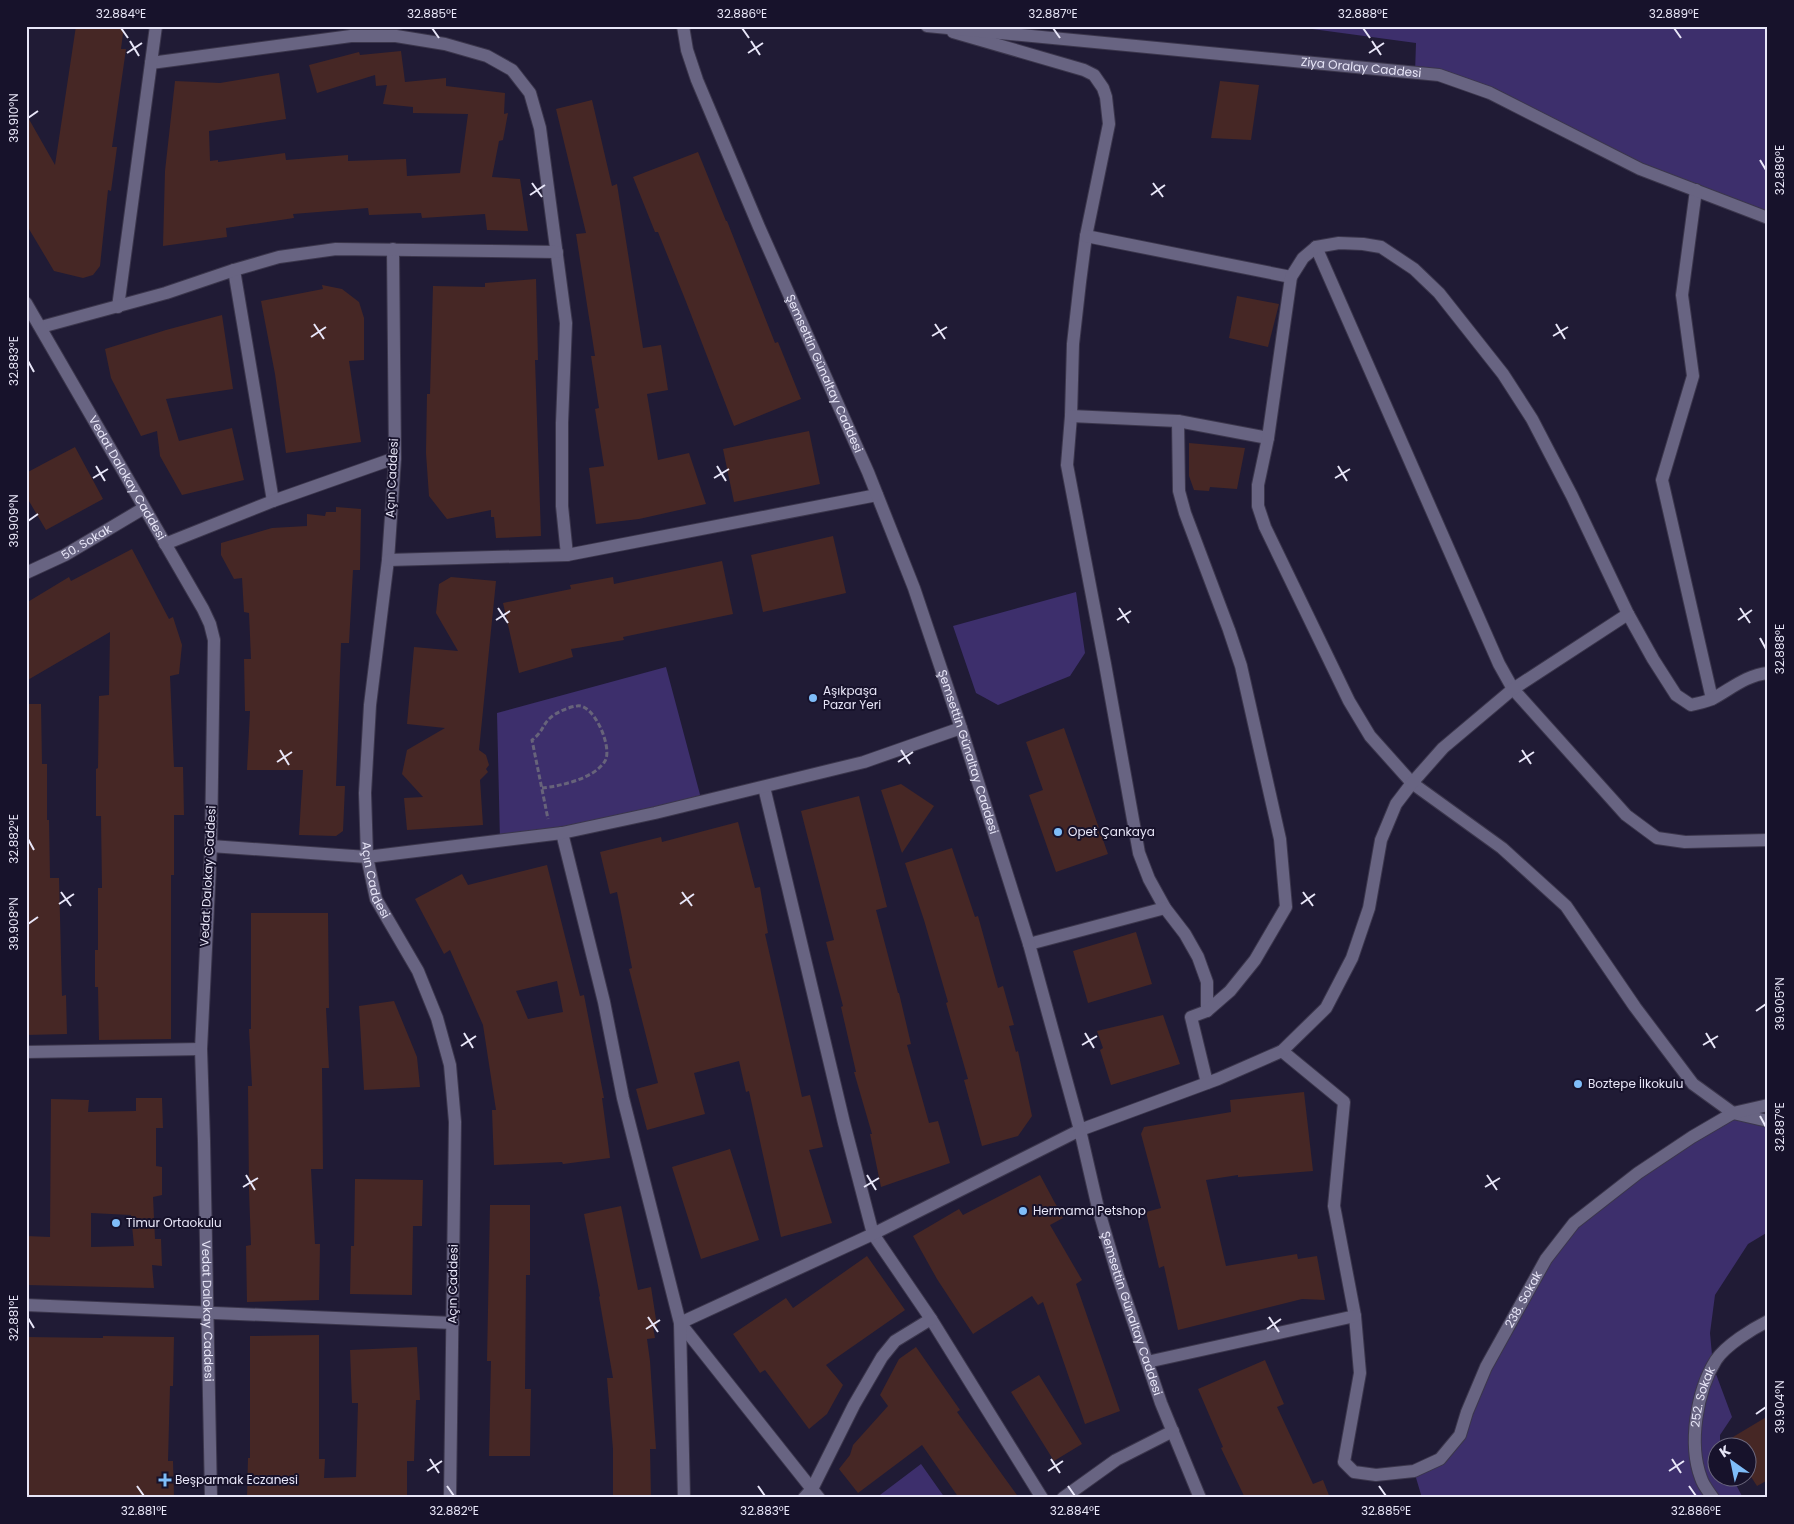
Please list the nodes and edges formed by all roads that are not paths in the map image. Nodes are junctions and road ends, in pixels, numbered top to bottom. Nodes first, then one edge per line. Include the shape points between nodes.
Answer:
1 (156, 26) edge
2 (683, 26) edge
3 (927, 26) edge
4 (941, 29) junction
5 (151, 63) junction
6 (1696, 190) junction
7 (1768, 218) edge
8 (1086, 236) junction
9 (1316, 247) junction
10 (392, 249) junction
11 (557, 252) junction
12 (234, 270) junction
13 (1291, 277) junction
14 (26, 303) edge
15 (118, 307) junction
16 (41, 327) junction
17 (1071, 416) junction
18 (1178, 421) junction
19 (1268, 438) junction
20 (394, 458) junction
21 (877, 495) junction
22 (273, 501) junction
23 (144, 508) junction
24 (165, 544) junction
25 (567, 555) junction
26 (388, 560) junction
27 (26, 573) edge
28 (1628, 614) junction
29 (1768, 673) edge
30 (1513, 689) junction
31 (1712, 699) junction
32 (961, 728) junction
33 (1412, 782) junction
34 (764, 787) junction
35 (557, 834) junction
36 (1768, 840) edge
37 (211, 846) junction
38 (368, 856) junction
39 (1165, 908) junction
40 (1028, 944) junction
41 (1207, 1011) junction
42 (201, 1049) junction
43 (1282, 1051) junction
44 (26, 1052) edge
45 (1207, 1083) junction
46 (1768, 1105) edge
47 (1733, 1113) junction
48 (1768, 1121) edge
49 (1080, 1130) junction
50 (873, 1234) junction
51 (26, 1305) edge
52 (207, 1312) junction
53 (1355, 1316) junction
54 (931, 1319) junction
55 (1768, 1321) edge
56 (453, 1323) junction
57 (680, 1323) junction
58 (1147, 1362) junction
59 (1172, 1431) junction
60 (812, 1495) edge
61 (211, 1498) edge
62 (450, 1498) edge
63 (684, 1498) edge
64 (1042, 1498) edge
65 (1063, 1498) edge
66 (1200, 1498) edge
67 (1712, 1498) edge

1 - 5 street
2 - 21 street, Şemsettin Günaltay Caddesi via 697,80
3 - 4 street, Ziya Oralay Caddesi
4 - 6 street, Ziya Oralay Caddesi via 1439,75 1490,93 1640,169
4 - 8 street via 1084,70 1100,81 1106,97 1109,124
5 - 11 street via 351,36 396,36 445,44 487,56 512,70 530,93 540,128
5 - 15 street
6 - 7 street, Ziya Oralay Caddesi
6 - 31 street via 1682,295 1693,376 1662,480
8 - 13 street
8 - 17 street via 1073,344
9 - 13 street via 1303,258
9 - 28 street via 1339,243 1381,247 1414,269 1439,293 1504,374 1532,419
9 - 30 street via 1495,656
10 - 11 street
10 - 12 street via 326,250 279,257
10 - 20 street, Açın Caddesi
11 - 25 street via 566,323 562,506
12 - 15 street
12 - 22 street
13 - 19 street
14 - 16 street, Vedat Dalokay Caddesi
15 - 16 street
16 - 23 street, Vedat Dalokay Caddesi
17 - 18 street
17 - 39 street via 1067,465 1139,853
18 - 19 street
18 - 41 street via 1179,492 1241,666 1280,839 1286,907 1255,960 1230,991
19 - 33 street via 1258,485 1258,506 1265,527 1349,701 1370,736
20 - 22 street
20 - 26 street, Açın Caddesi
21 - 25 street
21 - 32 street, Şemsettin Günaltay Caddesi via 914,588
22 - 24 street
23 - 24 street, Vedat Dalokay Caddesi
23 - 27 street, 50. Sokak via 65,555
24 - 37 street, Vedat Dalokay Caddesi via 203,609 214,640
25 - 26 street
26 - 38 street, Açın Caddesi via 370,705 364,793
28 - 30 street
28 - 31 street via 1652,660 1676,695 1691,705
29 - 31 street via 1757,674
30 - 33 street via 1443,748
30 - 36 street via 1626,815 1657,838 1685,842
32 - 34 street via 864,762
32 - 40 street, Şemsettin Günaltay Caddesi
33 - 43 street via 1396,804 1381,840 1369,908 1352,958 1326,1008
33 - 47 street via 1502,848 1566,906 1693,1084
34 - 35 street
34 - 50 street
35 - 38 street
35 - 57 street via 604,1002 623,1098
37 - 38 street
37 - 42 street, Vedat Dalokay Caddesi
38 - 56 street, Açın Caddesi via 376,899 418,971 437,1018 450,1065 455,1122
39 - 40 street
39 - 41 street via 1198,957 1207,982
40 - 49 street, Şemsettin Günaltay Caddesi
41 - 45 street via 1190,1017
42 - 44 street
42 - 52 street, Vedat Dalokay Caddesi
43 - 45 street
43 - 53 street via 1344,1102 1334,1206
45 - 49 street
46 - 47 street, 238. Sokak
47 - 48 street
47 - 53 street, 238. Sokak via 1638,1173 1574,1223 1546,1259 1486,1367 1460,1435 1440,1459 1414,1471 1376,1475 1354,1472 1344,1462 1360,1373
49 - 50 street
49 - 58 street, Şemsettin Günaltay Caddesi via 1098,1208
50 - 54 street
50 - 57 street
51 - 52 street
52 - 56 street
52 - 61 street, Vedat Dalokay Caddesi
53 - 58 street
54 - 60 street via 895,1341 882,1357 854,1405
54 - 64 street
55 - 67 street, 252. Sokak via 1717,1358 1706,1380 1698,1409 1695,1458 1701,1480
56 - 62 street, Açın Caddesi
57 - 60 street
57 - 63 street
58 - 59 street, Şemsettin Günaltay Caddesi
59 - 65 street via 1116,1460
59 - 66 street, Şemsettin Günaltay Caddesi

